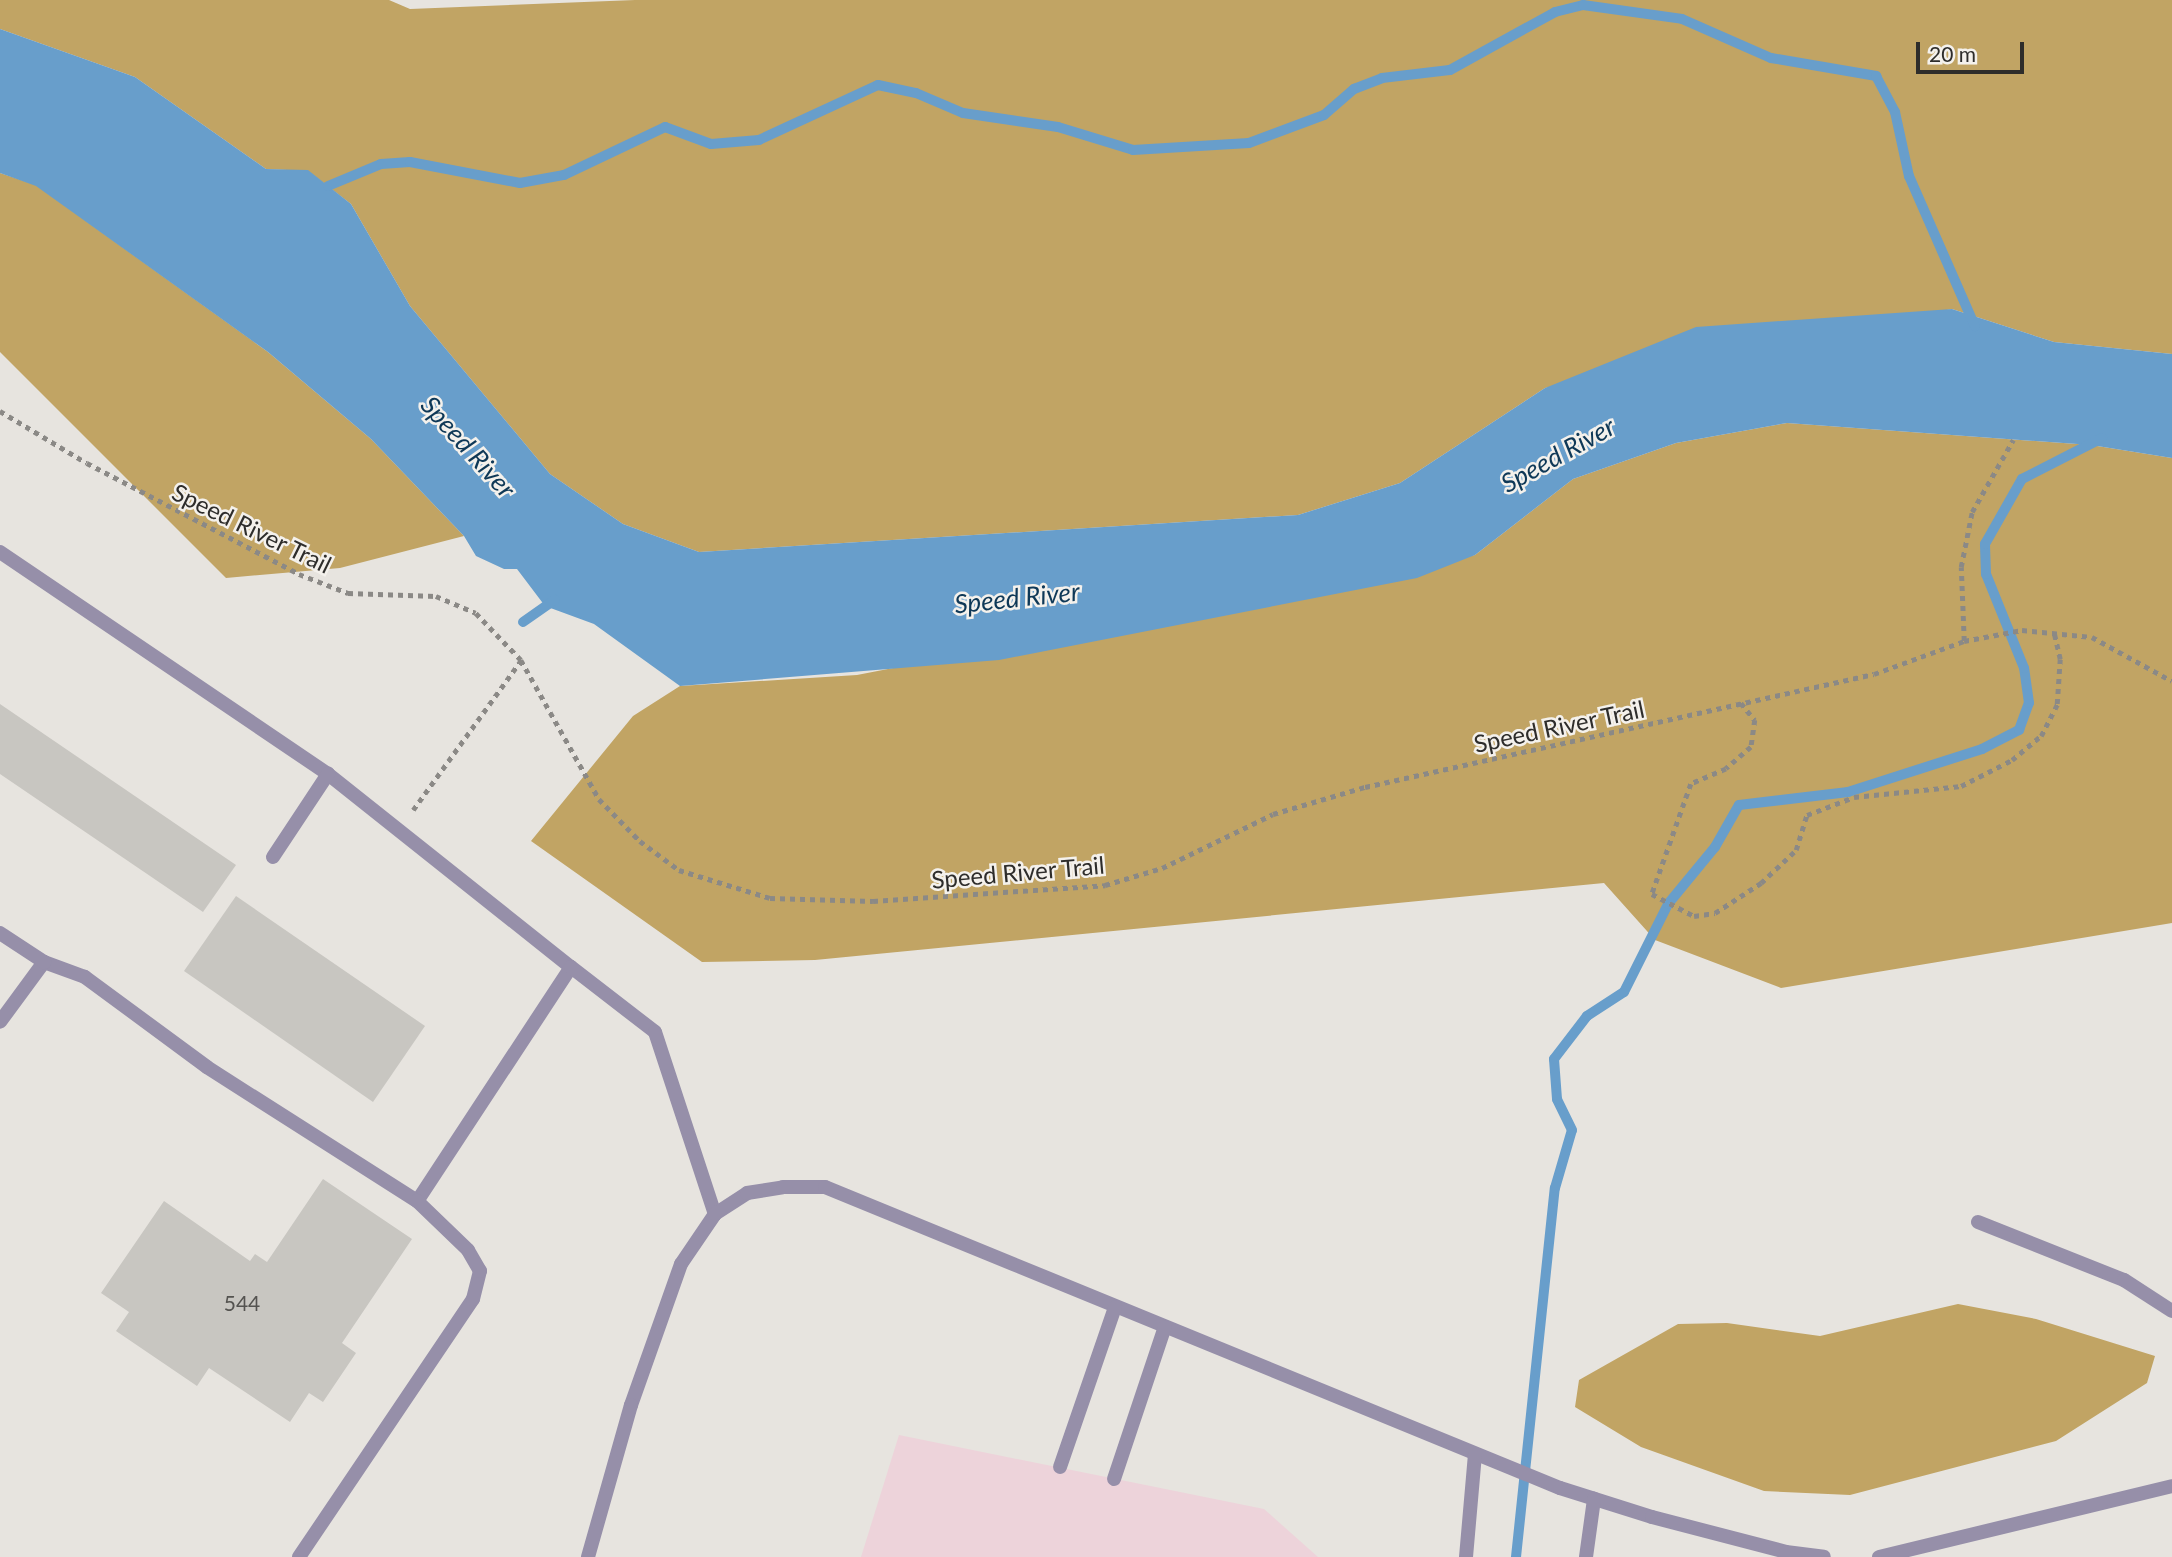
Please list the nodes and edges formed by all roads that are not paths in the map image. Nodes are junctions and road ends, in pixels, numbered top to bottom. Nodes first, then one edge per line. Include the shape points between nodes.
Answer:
1 (0, 552) edge
2 (328, 774) junction
3 (273, 857) dead end
4 (0, 933) edge
5 (44, 962) junction
6 (570, 967) junction
7 (0, 1022) edge
8 (417, 1201) junction
9 (715, 1214) junction
10 (1978, 1222) dead end
11 (1115, 1307) junction
12 (2172, 1311) edge
13 (1166, 1327) junction
14 (1475, 1455) junction
15 (1060, 1467) dead end
16 (1114, 1479) dead end
17 (2172, 1486) edge
18 (1594, 1499) junction
19 (299, 1557) edge
20 (588, 1557) edge
21 (1466, 1557) edge
22 (1586, 1557) edge
23 (1824, 1557) edge
24 (1879, 1557) edge

1 - 2 lane
2 - 3 lane
2 - 6 lane
4 - 5 lane
5 - 7 lane
5 - 8 lane via 85,977 207,1067
6 - 8 lane
6 - 9 lane via 655,1032
8 - 19 lane via 468,1250 480,1271 473,1299
9 - 11 lane via 747,1193 825,1187
9 - 20 lane via 681,1265 631,1405
10 - 12 lane via 2124,1280
11 - 13 lane
11 - 15 lane
13 - 14 lane
13 - 16 lane
14 - 18 lane
14 - 21 lane
17 - 24 lane
18 - 22 lane
18 - 23 lane via 1786,1552

